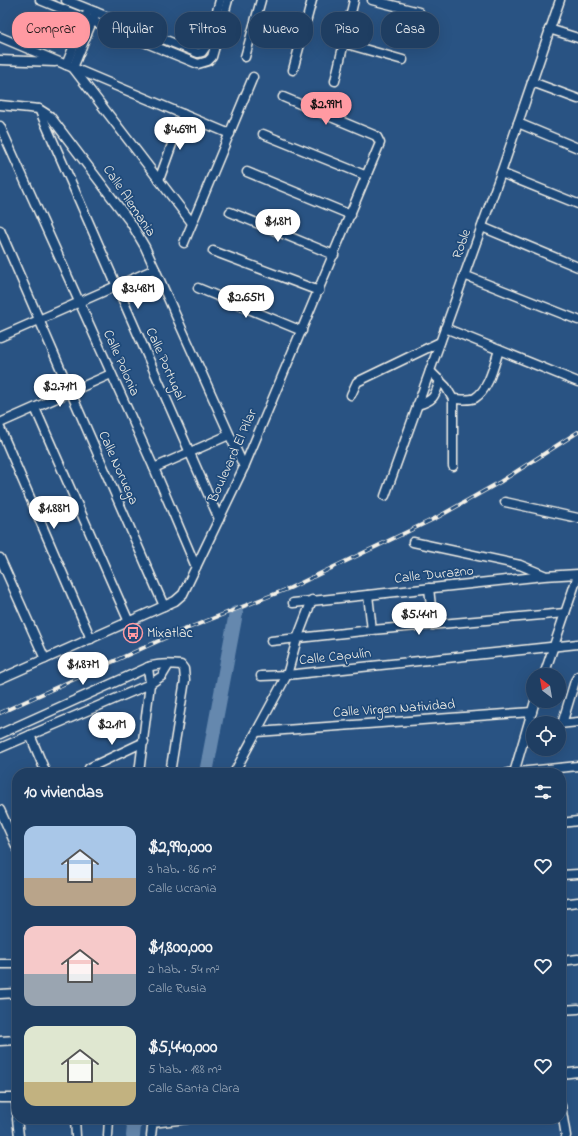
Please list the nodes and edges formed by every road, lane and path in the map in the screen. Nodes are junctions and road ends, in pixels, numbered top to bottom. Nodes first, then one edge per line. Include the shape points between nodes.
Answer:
1 (40, 0) edge
2 (66, 0) edge
3 (220, 0) edge
4 (228, 0) edge
5 (261, 0) edge
6 (312, 0) edge
7 (354, 0) edge
8 (372, 0) edge
9 (560, 0) edge
10 (93, 11) junction
11 (69, 12) edge
12 (351, 12) edge
13 (419, 12) dead end
14 (90, 18) edge
15 (90, 20) edge
16 (549, 29) junction
17 (0, 37) edge
18 (578, 38) edge
19 (75, 48) edge
20 (343, 48) edge
21 (361, 48) edge
22 (202, 52) junction
23 (245, 57) dead end
24 (0, 60) edge
25 (403, 60) dead end
26 (208, 61) junction
27 (66, 65) junction
28 (293, 70) dead end
29 (253, 77) dead end
30 (335, 80) dead end
31 (532, 82) junction
32 (283, 98) dead end
33 (578, 99) edge
34 (0, 105) edge
35 (39, 110) junction
36 (183, 114) junction
37 (518, 123) junction
38 (0, 126) edge
39 (230, 134) junction
40 (263, 134) dead end
41 (578, 148) edge
42 (247, 172) dead end
43 (501, 173) junction
44 (367, 176) junction
45 (159, 180) junction
46 (578, 204) edge
47 (230, 212) dead end
48 (351, 215) junction
49 (192, 223) junction
50 (482, 227) junction
51 (0, 230) edge
52 (184, 243) dead end
53 (213, 251) dead end
54 (334, 255) junction
55 (578, 267) edge
56 (155, 269) junction
57 (464, 276) junction
58 (116, 286) junction
59 (198, 288) dead end
60 (319, 291) junction
61 (79, 302) junction
62 (39, 320) junction
63 (578, 320) edge
64 (445, 328) junction
65 (302, 331) junction
66 (0, 336) edge
67 (440, 342) junction
68 (499, 350) junction
69 (430, 371) junction
70 (112, 374) junction
71 (440, 380) junction
72 (578, 382) edge
73 (71, 392) junction
74 (352, 395) dead end
75 (453, 399) junction
76 (417, 405) junction
77 (35, 408) junction
78 (0, 423) edge
79 (0, 428) edge
80 (229, 435) junction
81 (190, 453) junction
82 (453, 466) dead end
83 (244, 467) junction
84 (154, 468) junction
85 (384, 496) dead end
86 (505, 502) dead end
87 (578, 518) edge
88 (219, 519) junction
89 (413, 542) dead end
90 (0, 558) edge
91 (196, 567) junction
92 (578, 574) edge
93 (544, 576) junction
94 (429, 588) junction
95 (368, 595) junction
96 (312, 600) junction
97 (293, 603) dead end
98 (164, 606) junction
99 (565, 612) junction
100 (128, 622) junction
101 (433, 624) junction
102 (372, 630) junction
103 (91, 639) junction
104 (297, 639) junction
105 (270, 641) dead end
106 (578, 644) edge
107 (554, 646) junction
108 (45, 659) junction
109 (168, 666) junction
110 (148, 667) junction
111 (546, 668) edge
112 (287, 675) junction
113 (261, 676) dead end
114 (578, 676) edge
115 (1, 677) edge
116 (150, 684) junction
117 (533, 708) edge
118 (532, 712) junction
119 (532, 716) edge
120 (563, 716) edge
121 (578, 722) edge
122 (566, 723) edge
123 (257, 732) junction
124 (0, 734) edge
125 (30, 735) junction
126 (526, 739) edge
127 (144, 742) junction
128 (0, 748) edge
129 (578, 766) edge
130 (44, 768) edge
131 (89, 768) dead end
132 (141, 768) edge
133 (171, 768) edge
134 (237, 768) edge
135 (516, 768) edge
136 (560, 768) edge
137 (0, 810) edge
138 (578, 821) edge
139 (566, 822) edge
140 (12, 837) edge
141 (578, 874) edge
142 (566, 875) edge
143 (578, 902) edge
144 (566, 903) edge
145 (578, 959) edge
146 (566, 960) edge
147 (0, 964) edge
148 (12, 964) edge
149 (12, 993) edge
150 (0, 994) edge
151 (578, 1009) edge
152 (566, 1010) edge
153 (12, 1040) edge
154 (0, 1041) edge
155 (578, 1072) edge
156 (566, 1073) edge
157 (0, 1098) edge
158 (12, 1098) edge
159 (18, 1124) edge
160 (75, 1124) edge
161 (109, 1124) edge
162 (152, 1124) edge
163 (564, 1124) edge
164 (19, 1136) edge
165 (76, 1136) edge
166 (108, 1136) edge
167 (151, 1136) edge
168 (566, 1136) edge

1 - 11 street
2 - 10 street
3 - 22 street via 208,44
4 - 26 street via 214,52
5 - 23 street
6 - 28 street
7 - 12 street
8 - 13 street
9 - 16 street, Roble
10 - 14 street
10 - 22 street via 194,52
15 - 26 street via 193,63 203,64
16 - 18 street
16 - 31 street, Roble
17 - 27 street
19 - 27 street
20 - 30 street
21 - 25 street
22 - 26 street
24 - 27 street
27 - 36 street
27 - 45 street
29 - 39 street
31 - 33 street
31 - 37 street, Roble
32 - 44 street, Boulevard El Pilar via 374,135 380,140
34 - 35 street, Calle Alemania
35 - 56 street, Calle Alemania via 59,125 132,223
35 - 58 street, Calle Portugal
36 - 39 street
36 - 45 street
37 - 41 street
37 - 43 street, Roble
38 - 61 street, Calle Polonia
39 - 49 street
40 - 44 street
42 - 48 street
43 - 46 street
43 - 50 street, Roble
44 - 48 street, Boulevard El Pilar
45 - 49 street
47 - 54 street
48 - 54 street, Boulevard El Pilar
49 - 52 street
50 - 55 street
50 - 57 street, Roble
51 - 62 street, Calle Noruega
53 - 60 street
54 - 60 street, Boulevard El Pilar
56 - 58 street
56 - 80 street, Calle Alemania
57 - 63 street
57 - 64 street, Roble
58 - 61 street
58 - 81 street, Calle Portugal
59 - 65 street
60 - 65 street, Boulevard El Pilar
61 - 62 street
61 - 70 street, Calle Polonia
62 - 66 street
62 - 73 street, Calle Noruega
64 - 67 street, Roble
64 - 68 street
65 - 83 street, Boulevard El Pilar
67 - 69 street, Roble
67 - 74 street via 357,382
68 - 72 street
68 - 75 street via 482,391 474,398
69 - 71 street
69 - 76 street, Roble
70 - 73 street
70 - 84 street, Calle Polonia
71 - 75 street
71 - 76 street via 436,393 429,402
73 - 77 street
73 - 98 street, Calle Noruega
75 - 82 street
76 - 85 street, Roble
77 - 78 street
77 - 100 street
79 - 103 street
80 - 81 street
80 - 83 street, Calle Alemania
81 - 84 street
81 - 88 street, Calle Portugal
83 - 88 street, Boulevard El Pilar
84 - 91 street, Calle Polonia
86 - 87 street
88 - 91 street, Boulevard El Pilar
89 - 93 street via 520,565
90 - 108 street
91 - 98 street, Boulevard El Pilar via 182,594
92 - 93 street, Calle Durazno
92 - 99 street
93 - 94 street, Calle Durazno
94 - 95 street, Calle Durazno
94 - 101 street
95 - 96 street, Calle Durazno
95 - 102 street
96 - 97 street, Calle Durazno
96 - 104 street
98 - 100 street, Boulevard El Pilar
99 - 101 street
99 - 107 street
100 - 103 street, Boulevard El Pilar
101 - 102 street
102 - 104 street
103 - 108 street, Boulevard El Pilar
104 - 105 street
104 - 112 street
106 - 107 street, Calle Capulín
107 - 111 street
107 - 112 street, Calle Capulín
108 - 115 street, Boulevard El Pilar
109 - 110 street via 157,664
109 - 116 street via 162,676
109 - 133 street via 181,665 185,673
110 - 116 street
110 - 124 street
112 - 113 street, Calle Capulín
112 - 123 street
114 - 120 street
116 - 125 street
116 - 127 street
117 - 118 street
118 - 119 street
118 - 123 street, Calle Virgen Natividad
121 - 122 street
123 - 134 street
125 - 128 street
125 - 130 street
126 - 135 street
127 - 131 street
127 - 132 street
129 - 136 street
137 - 140 street
138 - 139 street
141 - 142 street
143 - 144 street
145 - 146 street
147 - 148 street
149 - 150 street
151 - 152 street
153 - 154 street
155 - 156 street
157 - 158 street
159 - 164 street
160 - 165 street
161 - 166 street
162 - 167 street
163 - 168 street

